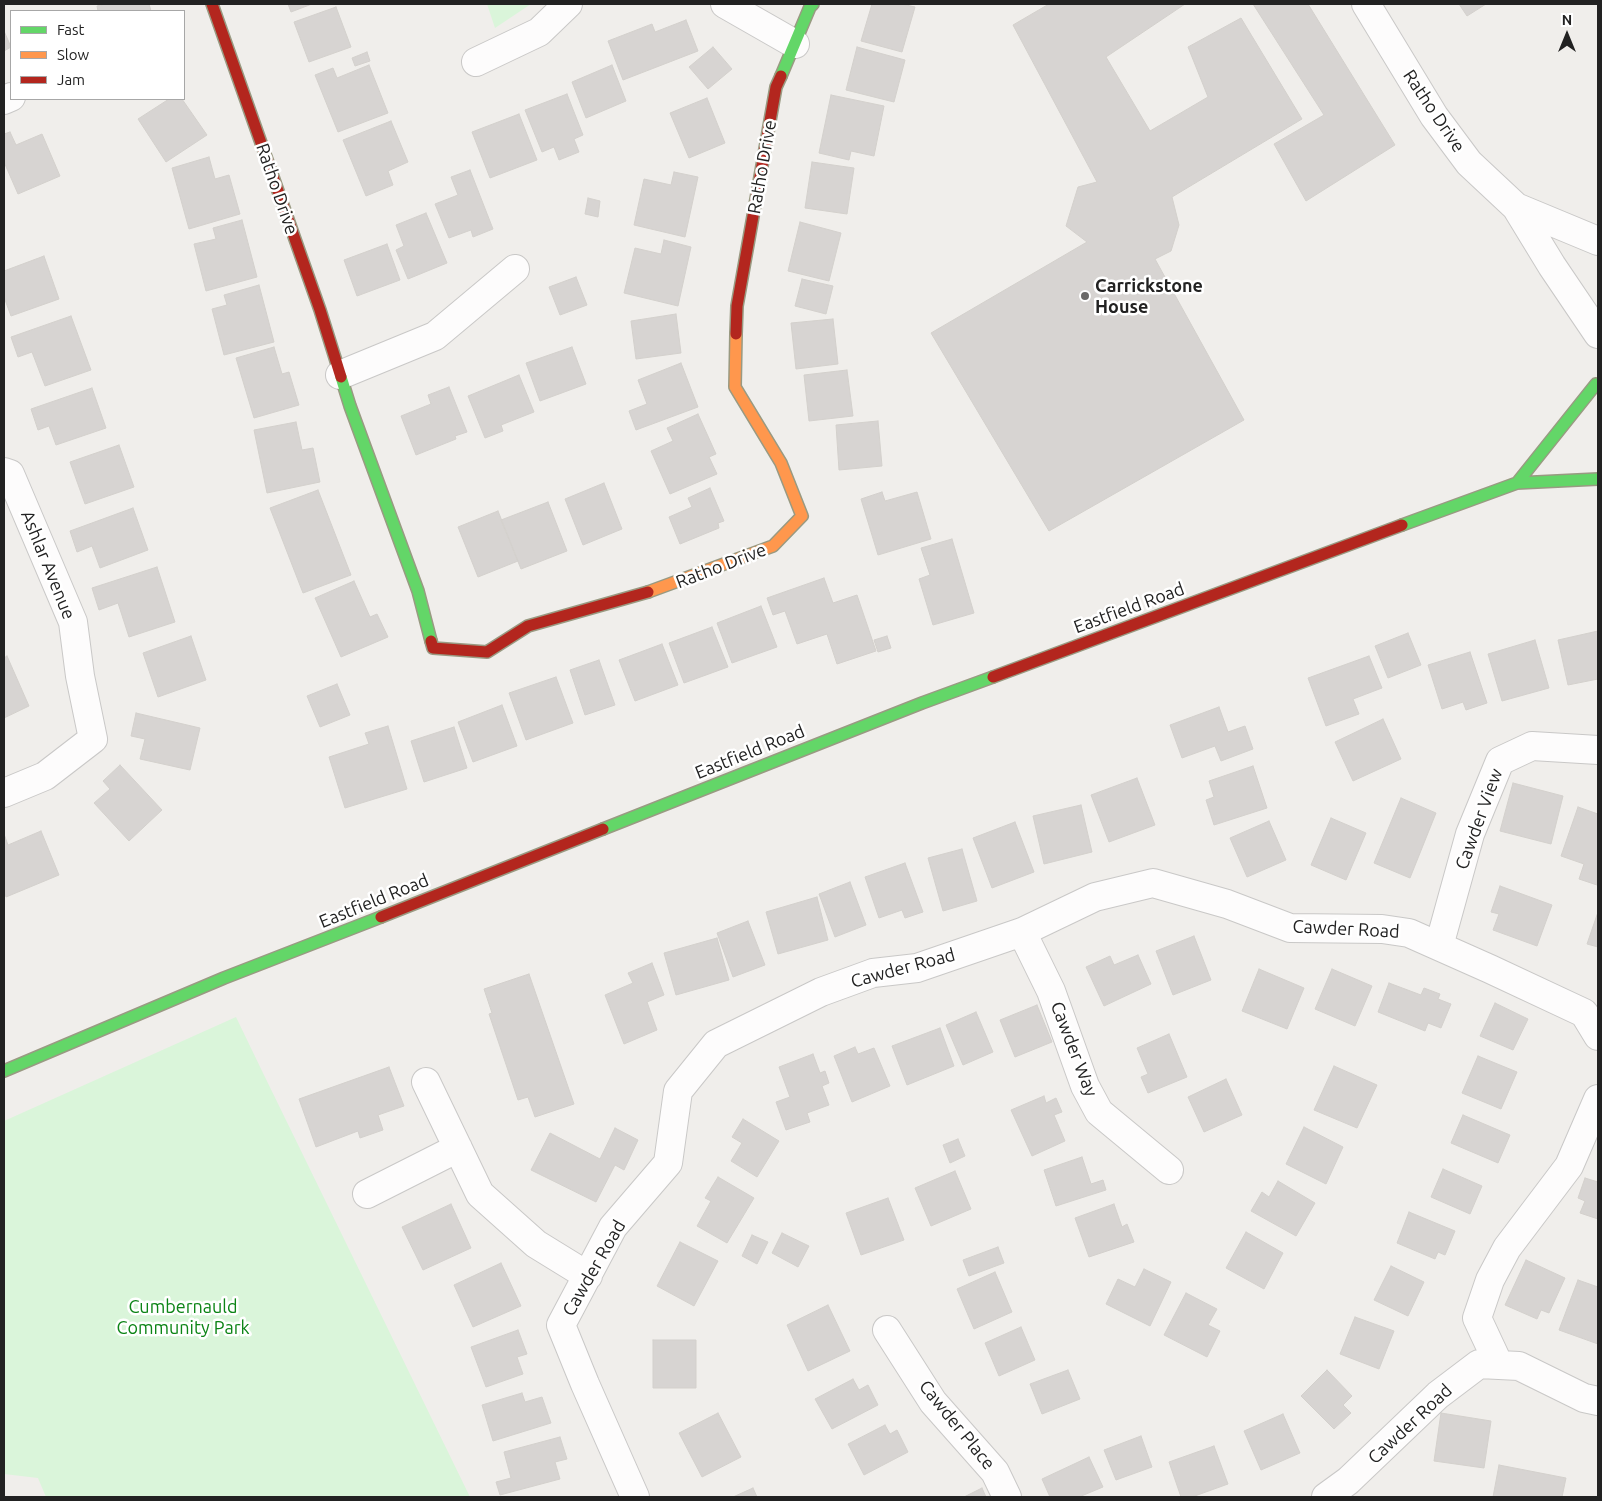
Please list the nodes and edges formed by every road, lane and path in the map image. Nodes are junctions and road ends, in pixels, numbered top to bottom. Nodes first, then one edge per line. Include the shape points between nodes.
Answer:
1 (212, 4) edge
2 (568, 4) edge
3 (725, 4) edge
4 (813, 4) edge
5 (1366, 4) edge
6 (795, 44) junction
7 (476, 62) dead end
8 (1516, 208) junction
9 (1598, 241) edge
10 (515, 270) dead end
11 (1598, 334) edge
12 (340, 375) junction
13 (1598, 399) edge
14 (4, 472) edge
15 (1598, 479) edge
16 (1517, 483) junction
17 (1598, 750) edge
18 (4, 793) edge
19 (1022, 932) junction
20 (1439, 946) junction
21 (1598, 1036) edge
22 (4, 1071) edge
23 (426, 1082) dead end
24 (1598, 1100) edge
25 (458, 1148) junction
26 (1169, 1170) dead end
27 (368, 1194) dead end
28 (588, 1276) junction
29 (887, 1330) dead end
30 (1499, 1365) junction
31 (1598, 1402) edge
32 (635, 1497) edge
33 (1007, 1497) edge
34 (1326, 1497) edge

1 - 12 street, Ratho Drive
2 - 7 street via 539,32
3 - 6 street
4 - 6 street, Ratho Drive
5 - 8 street, Ratho Drive via 1434,116 1469,163
6 - 12 street, Ratho Drive via 776,88 737,306 735,387 781,464 802,516 773,546 659,589 528,626 487,652 433,648 418,591
8 - 9 street, Ratho Drive
8 - 11 street, Ratho Drive
10 - 12 street via 435,336
13 - 16 street via 1596,379
14 - 18 street, Ashlar Avenue via 10,474 73,622 93,739 45,776
15 - 16 street, Eastfield Road
16 - 22 street, Eastfield Road via 922,703 224,978
17 - 20 street, Cawder View via 1532,746 1500,762 1470,834
19 - 20 street, Cawder Road via 1095,897 1153,883 1227,904 1290,928 1382,929 1409,933
19 - 26 street, Cawder Way via 1051,991 1085,1086 1099,1112
19 - 28 street, Cawder Road via 916,968 872,972 820,992 716,1044 678,1091 668,1163 614,1227
20 - 21 street, Cawder Road via 1584,1014
23 - 25 street
24 - 30 street via 1569,1166 1507,1248 1490,1280 1477,1318
25 - 27 street
25 - 28 street via 480,1194 536,1244
28 - 32 street, Cawder Road via 562,1325
29 - 33 street, Cawder Place via 934,1402 995,1472
30 - 31 street, Cawder Road via 1519,1366
30 - 34 street, Cawder Road via 1479,1364 1438,1394 1348,1481

